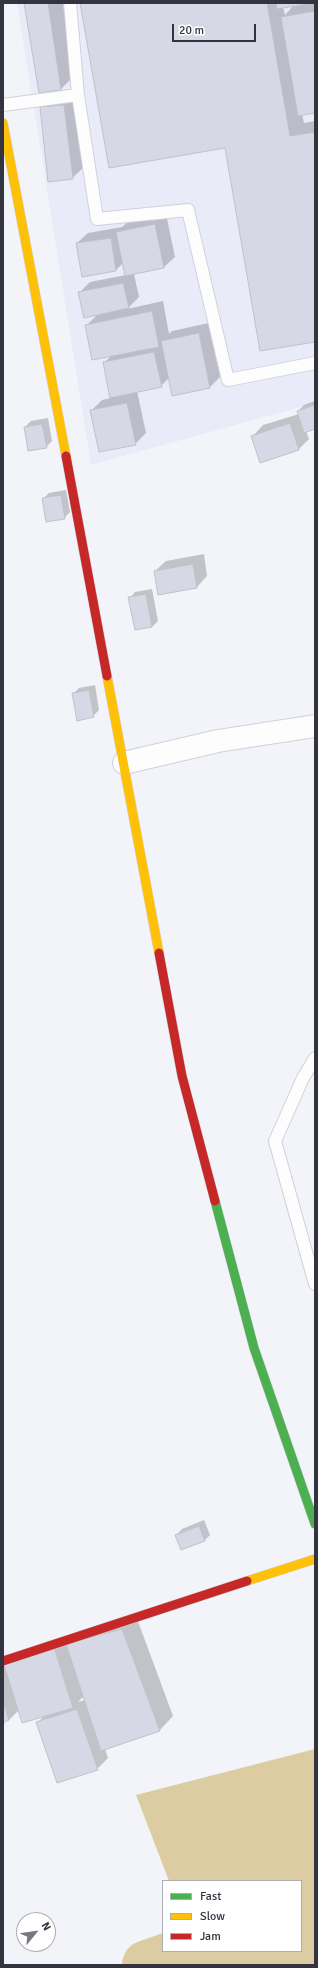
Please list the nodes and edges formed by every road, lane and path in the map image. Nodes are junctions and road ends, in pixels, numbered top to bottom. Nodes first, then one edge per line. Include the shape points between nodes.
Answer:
1 (70, 3) edge
2 (78, 94) junction
3 (3, 105) edge
4 (3, 124) edge
5 (315, 363) edge
6 (315, 726) edge
7 (124, 763) junction
8 (315, 1058) edge
9 (315, 1284) edge
10 (315, 1524) edge
11 (315, 1560) edge
12 (3, 1661) edge

1 - 2 lane
2 - 3 lane
2 - 5 lane via 97,219 188,210 228,380
4 - 7 street
6 - 7 street via 218,741
7 - 10 street via 182,1076 254,1348
8 - 9 lane via 303,1078 275,1141
11 - 12 street

